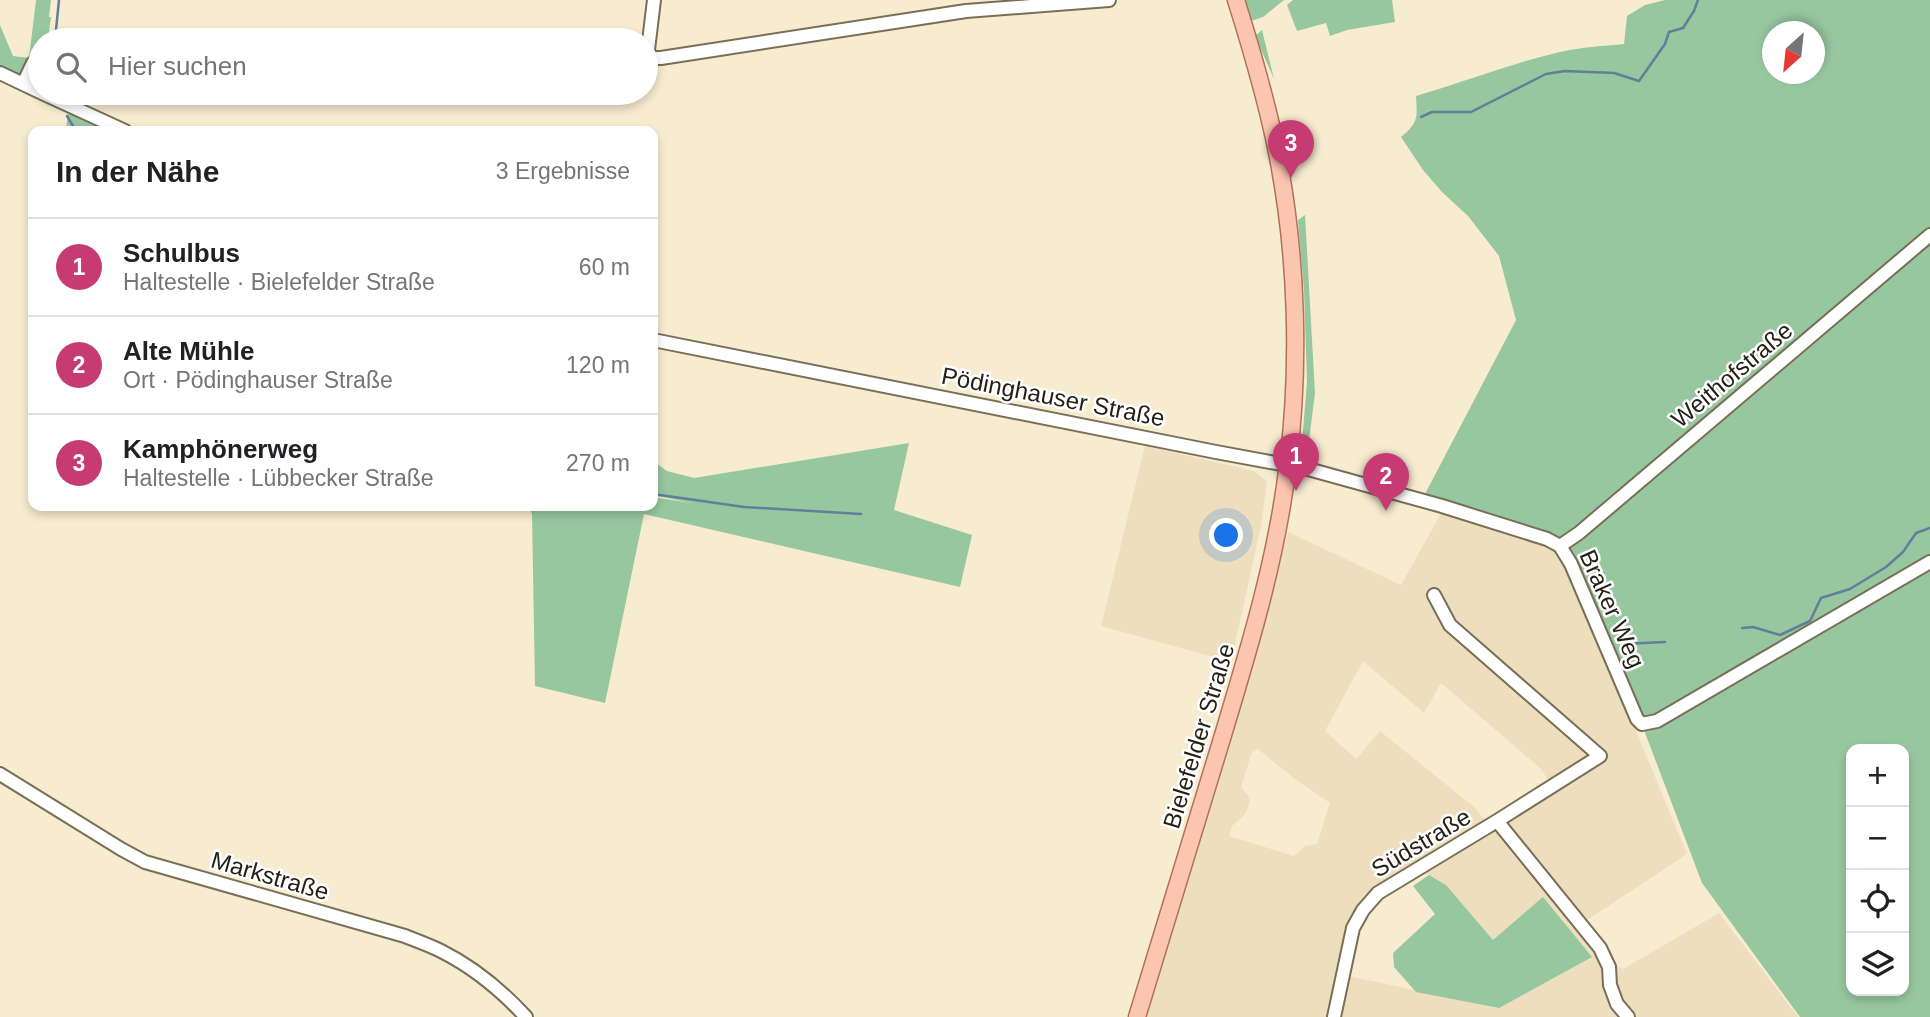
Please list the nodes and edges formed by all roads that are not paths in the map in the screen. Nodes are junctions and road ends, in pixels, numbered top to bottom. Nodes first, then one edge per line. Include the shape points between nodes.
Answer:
1 (654, 0) edge
2 (1109, 0) edge
3 (1236, 0) edge
4 (651, 28) edge
5 (658, 57) edge
6 (0, 73) edge
7 (28, 74) edge
8 (23, 84) junction
9 (28, 86) edge
10 (69, 105) edge
11 (114, 126) edge
12 (1930, 235) edge
13 (658, 341) edge
14 (1288, 464) junction
15 (1442, 506) joint
16 (1560, 546) junction
17 (1930, 562) edge
18 (1434, 595) dead end
19 (0, 774) edge
20 (1497, 821) junction
21 (527, 1017) edge
22 (1137, 1017) edge
23 (1334, 1017) edge
24 (1628, 1017) edge

1 - 4 street
2 - 5 street via 966,11
3 - 14 main road, Bielefelder Straße via 1268,114 1288,224 1294,383
6 - 8 street
7 - 8 street
8 - 9 street
10 - 11 street
12 - 16 street, Weithofstraße
13 - 14 street, Pödinghauser Straße
14 - 15 street, Pödinghauser Straße
14 - 22 main road, Bielefelder Straße via 1264,596
15 - 16 street, Braker Weg
16 - 17 street, Braker Weg via 1642,724 1657,721
18 - 20 street, Südstraße via 1450,625 1600,756
19 - 21 street, Markstraße via 145,862 405,936 440,951 467,966
20 - 23 street, Südstraße via 1378,892 1363,910 1353,928
20 - 24 street via 1600,948 1617,1003

